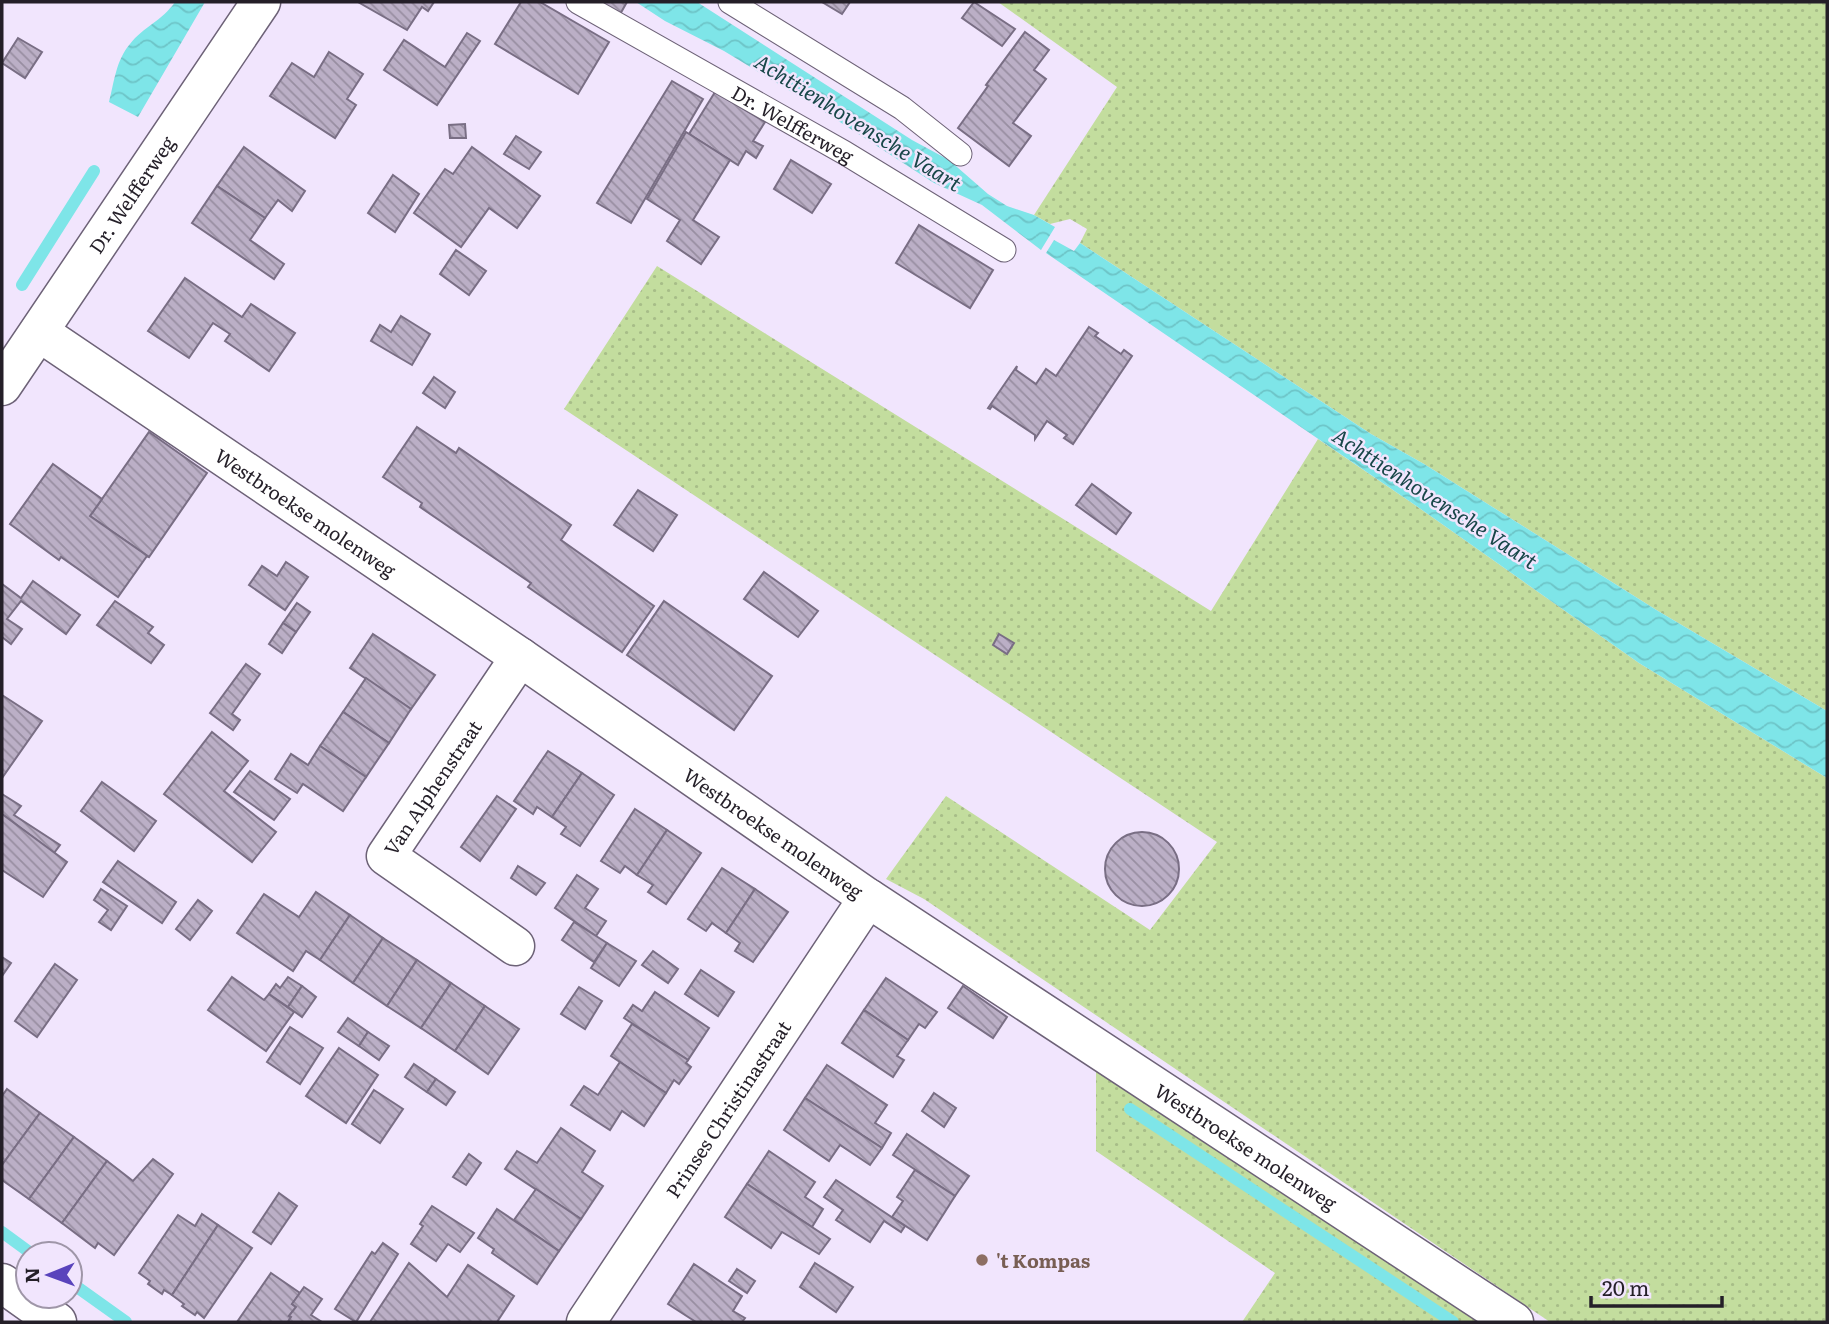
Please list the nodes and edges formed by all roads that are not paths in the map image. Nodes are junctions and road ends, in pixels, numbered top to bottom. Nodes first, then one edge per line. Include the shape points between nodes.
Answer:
1 (261, 2) edge
2 (578, 2) edge
3 (730, 2) edge
4 (960, 154) dead end
5 (1004, 250) dead end
6 (39, 332) junction
7 (2, 386) edge
8 (520, 657) junction
9 (869, 898) junction
10 (515, 946) dead end
11 (2, 1283) edge
12 (57, 1322) edge
13 (586, 1322) edge
14 (1514, 1322) edge

1 - 6 street, Dr. Welfferweg
2 - 5 lane, Dr. Welfferweg via 845,153
3 - 4 lane via 902,108
6 - 7 street, Dr. Welfferweg
6 - 8 street, Westbroekse molenweg
8 - 9 street, Westbroekse molenweg
8 - 10 street, Van Alphenstraat via 386,856
9 - 13 street, Prinses Christinastraat
9 - 14 street, Westbroekse molenweg
11 - 12 street

